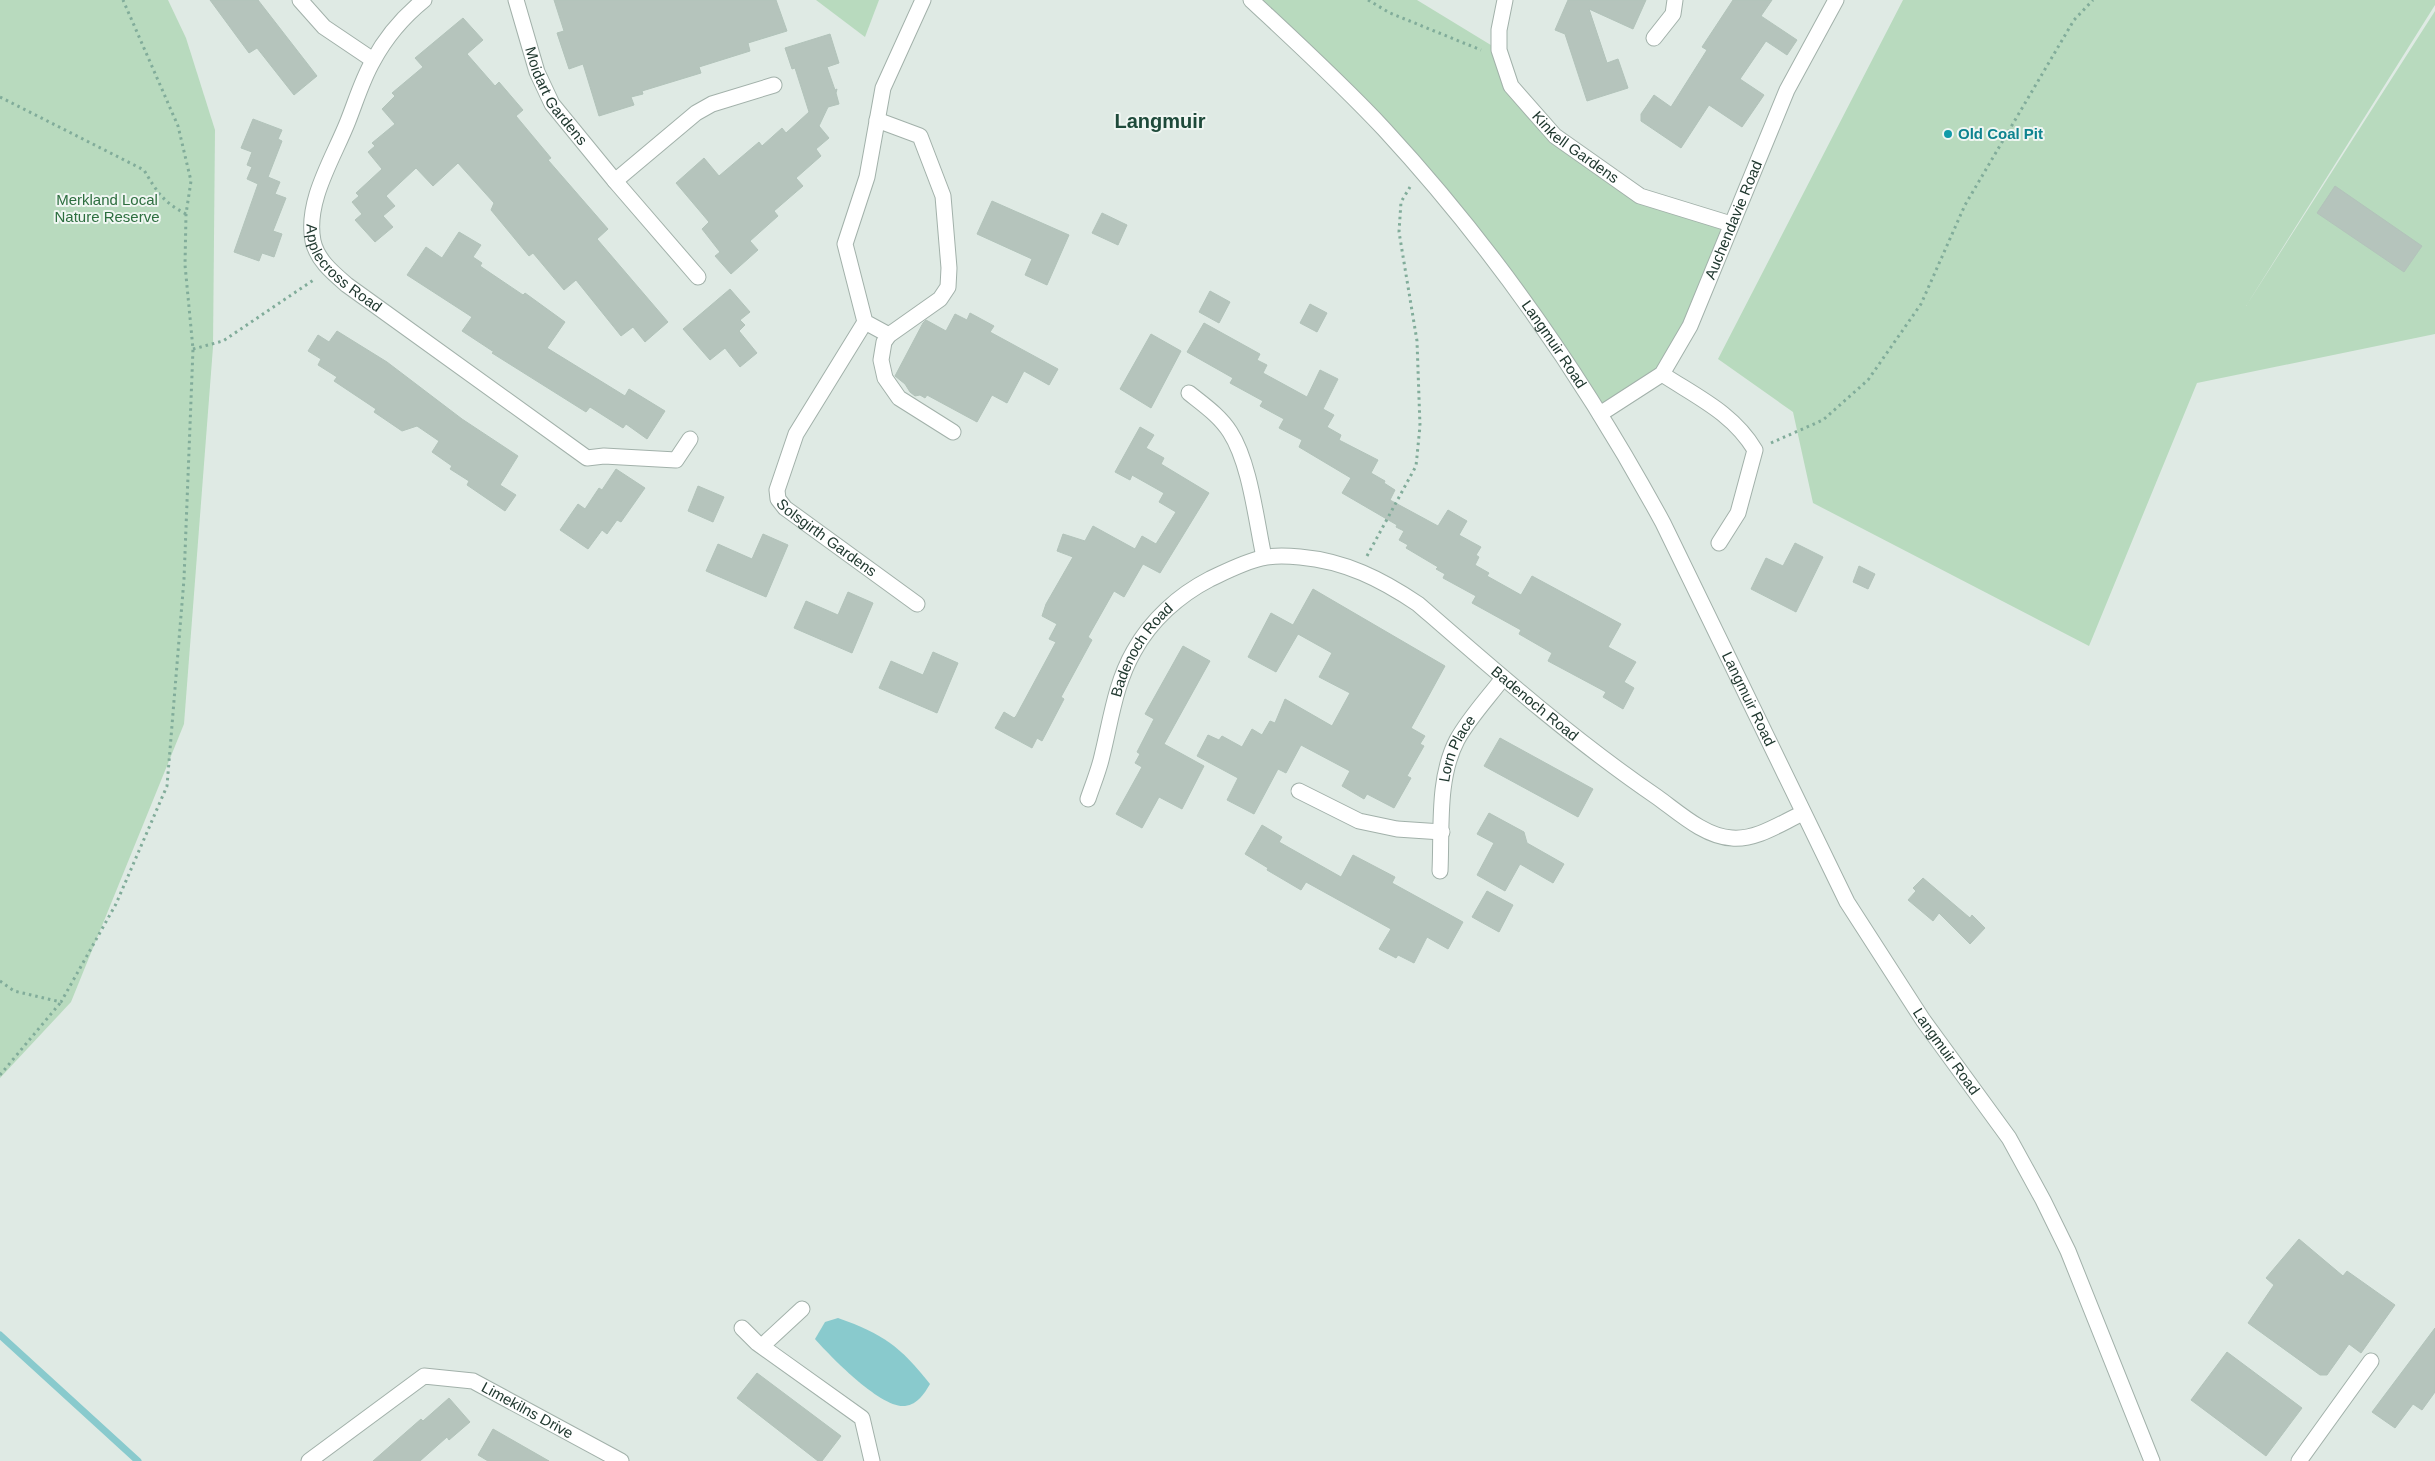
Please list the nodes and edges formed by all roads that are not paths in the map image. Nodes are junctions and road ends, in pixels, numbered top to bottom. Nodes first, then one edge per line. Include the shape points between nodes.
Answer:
1 (300, 0) edge
2 (424, 0) edge
3 (516, 0) edge
4 (923, 0) edge
5 (1251, 0) edge
6 (1505, 0) edge
7 (1675, 0) edge
8 (1836, 0) edge
9 (1654, 38) dead end
10 (373, 60) junction
11 (774, 85) dead end
12 (877, 120) junction
13 (615, 181) junction
14 (1731, 224) junction
15 (698, 277) dead end
16 (866, 322) junction
17 (889, 335) junction
18 (1662, 374) junction
19 (1188, 393) dead end
20 (1600, 414) junction
21 (953, 432) dead end
22 (690, 439) dead end
23 (1719, 542) dead end
24 (1264, 557) junction
25 (917, 604) dead end
26 (1503, 678) junction
27 (1299, 790) dead end
28 (1088, 799) dead end
29 (1803, 813) junction
30 (1442, 832) junction
31 (1440, 870) dead end
32 (802, 1309) dead end
33 (742, 1328) dead end
34 (762, 1346) junction
35 (2371, 1361) dead end
36 (619, 1460) edge
37 (309, 1461) edge
38 (872, 1461) edge
39 (2152, 1461) edge
40 (2299, 1461) edge

1 - 10 street via 324,27
2 - 10 street, Applecross Road via 406,15
3 - 13 street, Moidart Gardens via 537,72 552,104
4 - 12 street via 883,88
5 - 20 street, Langmuir Road via 1383,128 1424,174 1497,263 1576,374
6 - 14 street, Kinkell Gardens via 1499,50 1511,86 1555,136 1640,196
7 - 9 street via 1672,14
8 - 14 street, Auchendavie Road via 1787,90
10 - 22 street, Applecross Road via 319,191 312,224 319,256 329,269 587,458 676,460
11 - 13 street via 712,104 696,113
12 - 16 street via 867,178 845,244
12 - 17 street via 920,136 944,196 949,268 948,287 940,299
13 - 15 street, Moidart Gardens
14 - 18 street, Auchendavie Road via 1690,326
16 - 17 street
16 - 25 street, Solsgirth Gardens via 796,434 777,490 778,499 785,508
17 - 21 street via 881,351 885,378 899,398
18 - 20 street, Auchendavie Road
18 - 23 street via 1729,416 1755,450 1738,513
19 - 24 street via 1216,414 1240,451
20 - 29 street, Langmuir Road via 1663,523
24 - 26 street, Badenoch Road via 1318,559 1359,570 1392,586 1418,604
24 - 28 street, Badenoch Road via 1199,585 1168,607 1134,650 1114,700 1102,756
26 - 29 street, Badenoch Road via 1598,756 1714,834 1750,838
26 - 30 street, Lorn Place via 1457,740 1444,785
27 - 30 street via 1359,821 1397,829
29 - 39 street, Langmuir Road via 1848,902 1884,962 1922,1020 2009,1138 2043,1200 2068,1251
30 - 31 street, Lorn Place
32 - 34 street
33 - 34 street
34 - 38 street via 862,1418
35 - 40 street
36 - 37 street, Limekilns Drive via 473,1381 424,1376

